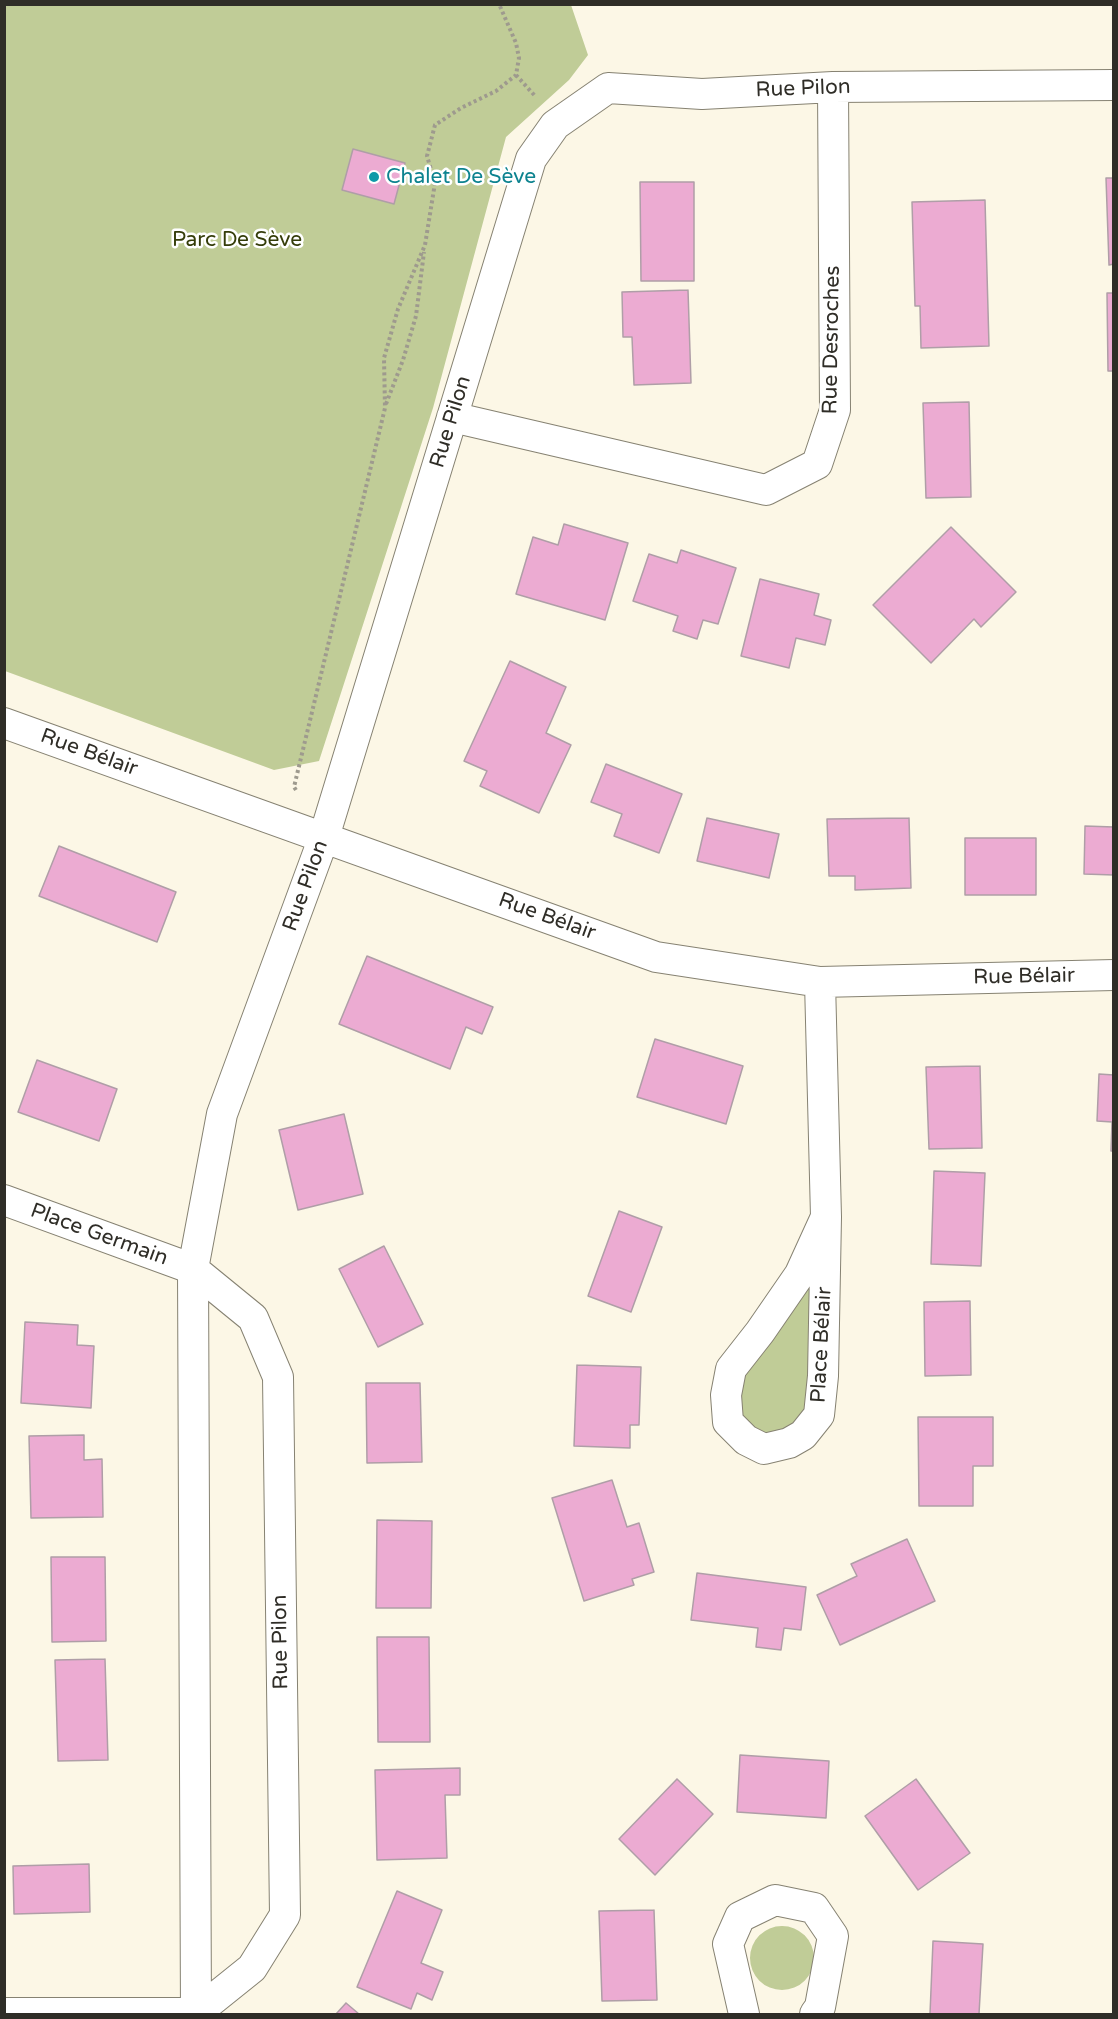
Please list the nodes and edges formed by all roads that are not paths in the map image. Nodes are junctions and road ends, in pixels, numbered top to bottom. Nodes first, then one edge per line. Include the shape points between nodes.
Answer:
1 (1113, 85) edge
2 (833, 87) junction
3 (452, 417) junction
4 (4, 723) edge
5 (324, 837) junction
6 (1113, 975) edge
7 (820, 982) junction
8 (4, 1200) edge
9 (826, 1217) junction
10 (193, 1269) junction
11 (4, 2013) edge
12 (196, 2014) edge
13 (744, 2014) edge
14 (815, 2014) edge

1 - 2 street, Rue Pilon
2 - 3 street, Rue Pilon via 702,94 608,88 555,125 531,159
2 - 3 street, Rue Desroches via 835,410 817,464 766,490
3 - 5 street, Rue Pilon
4 - 5 street, Rue Bélair
5 - 7 street, Rue Bélair via 656,957
5 - 10 street, Rue Pilon via 222,1114
6 - 7 street, Rue Bélair
7 - 9 street, Place Bélair
8 - 10 street, Place Germain
9 - 9 street, Place Bélair via 800,1274 731,1369 726,1395 728,1422 746,1440 764,1449 803,1435 819,1415
10 - 12 street, Rue Pilon
10 - 12 street, Rue Pilon via 253,1318 278,1377 285,1915 252,1968
11 - 12 street
13 - 14 street via 728,1944 740,1917 775,1900 814,1908 833,1936 820,2007

